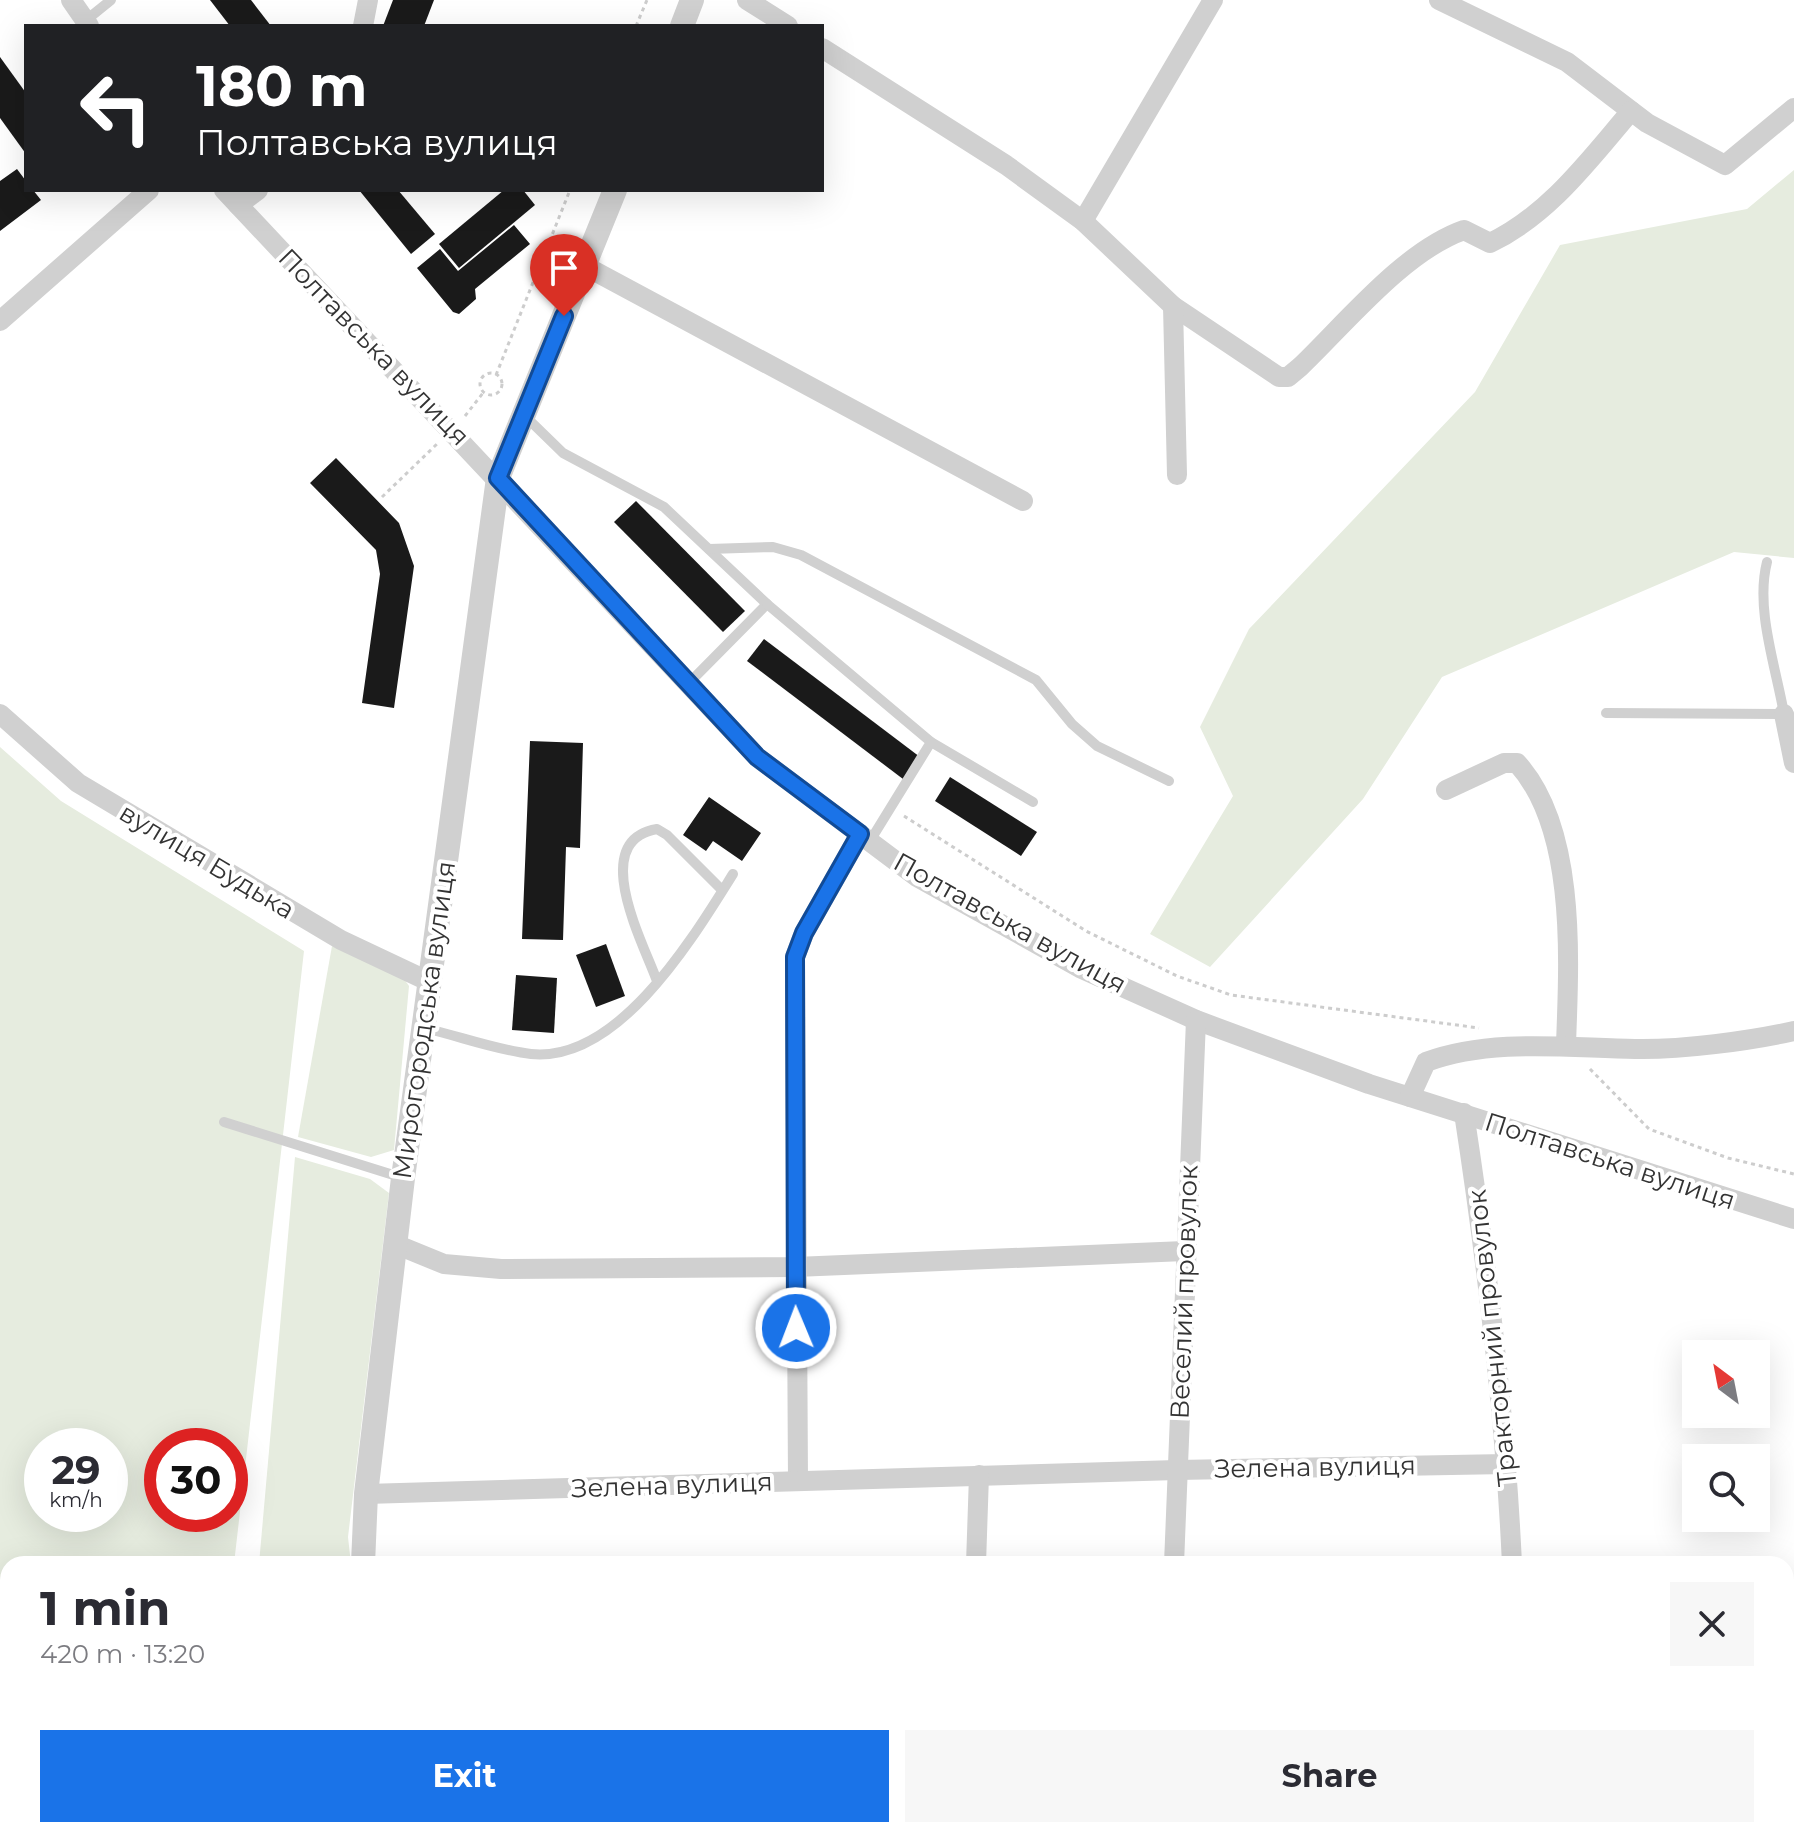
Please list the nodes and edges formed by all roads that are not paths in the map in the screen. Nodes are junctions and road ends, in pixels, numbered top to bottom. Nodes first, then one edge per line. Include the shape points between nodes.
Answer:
1 (71, 0) edge
2 (111, 0) edge
3 (368, 0) edge
4 (692, 0) edge
5 (747, 0) edge
6 (1213, 0) edge
7 (1439, 0) edge
8 (87, 23) edge
9 (363, 24) edge
10 (683, 24) edge
11 (785, 24) edge
12 (824, 49) edge
13 (1794, 108) edge
14 (1631, 111) junction
15 (147, 192) edge
16 (614, 192) edge
17 (231, 197) edge
18 (1083, 221) junction
19 (585, 266) junction
20 (1173, 306) junction
21 (0, 321) edge
22 (523, 415) junction
23 (1177, 475) dead end
24 (498, 478) junction
25 (1023, 501) dead end
26 (709, 549) junction
27 (1767, 562) dead end
28 (767, 604) junction
29 (687, 685) junction
30 (1606, 713) dead end
31 (0, 714) edge
32 (1784, 714) junction
33 (931, 742) junction
34 (1794, 763) edge
35 (1169, 781) dead end
36 (1446, 790) dead end
37 (1033, 802) dead end
38 (865, 838) junction
39 (733, 874) dead end
40 (722, 890) junction
41 (657, 981) junction
42 (430, 982) junction
43 (1196, 1020) junction
44 (424, 1028) junction
45 (1794, 1031) edge
46 (1566, 1044) junction
47 (1410, 1097) junction
48 (1464, 1113) junction
49 (224, 1122) dead end
50 (403, 1178) junction
51 (1794, 1219) edge
52 (395, 1244) junction
53 (1185, 1251) junction
54 (795, 1267) junction
55 (1507, 1464) junction
56 (1177, 1470) junction
57 (979, 1475) junction
58 (798, 1481) junction
59 (366, 1494) junction
60 (363, 1556) edge
61 (976, 1556) edge
62 (1174, 1556) edge
63 (1512, 1556) edge

1 - 8 street
2 - 8 lane
3 - 9 street
4 - 10 street
5 - 11 street
6 - 18 street
7 - 14 street via 1567,62
12 - 18 street via 1006,165
13 - 14 street via 1725,165
14 - 20 street via 1572,180 1513,232 1490,243 1464,230 1442,241 1410,262 1288,377 1279,377
15 - 21 street
16 - 19 street, Мирогородська вулиця
17 - 24 street, Полтавська вулиця
18 - 20 street
19 - 22 street, Мирогородська вулиця
19 - 25 street
20 - 23 street
22 - 24 street, Мирогородська вулиця
22 - 26 lane via 563,453 664,507
24 - 29 street, Полтавська вулиця
24 - 42 street, Мирогородська вулиця
26 - 28 lane
26 - 35 lane via 773,547 801,555 1036,680 1097,746
27 - 32 lane via 1764,595
28 - 29 lane
28 - 33 lane
29 - 38 street, Полтавська вулиця via 757,757
30 - 32 lane
31 - 42 street, вулиця Будька via 90,791 341,940
32 - 34 street
33 - 37 lane
33 - 38 lane via 891,808
36 - 46 street via 1504,763 1517,763 1536,790 1566,890
38 - 43 street, Полтавська вулиця via 917,877 1080,968
38 - 54 street via 804,933 795,957
39 - 40 lane
40 - 41 lane
40 - 41 lane via 667,835 657,829 636,836 621,865 623,887
41 - 44 lane via 637,1006 600,1034 546,1053
42 - 44 street, Мирогородська вулиця
43 - 47 street, Полтавська вулиця
43 - 53 street, Веселий провулок
44 - 50 street, Мирогородська вулиця
45 - 46 street via 1636,1049
46 - 47 street via 1447,1054 1426,1062
47 - 48 street, Полтавська вулиця
48 - 51 street, Полтавська вулиця
48 - 55 street, Тракторний провулок via 1482,1227
49 - 50 lane
50 - 52 street, Мирогородська вулиця
52 - 54 street via 444,1264 501,1269
52 - 59 street, Мирогородська вулиця
53 - 54 street
53 - 56 street, Веселий провулок
54 - 58 street
55 - 56 street, Зелена вулиця
55 - 63 street, Тракторний провулок
56 - 57 street, Зелена вулиця
56 - 62 street, Веселий провулок
57 - 58 street, Зелена вулиця
57 - 61 street
58 - 59 street, Зелена вулиця
59 - 60 street, Мирогородська вулиця

